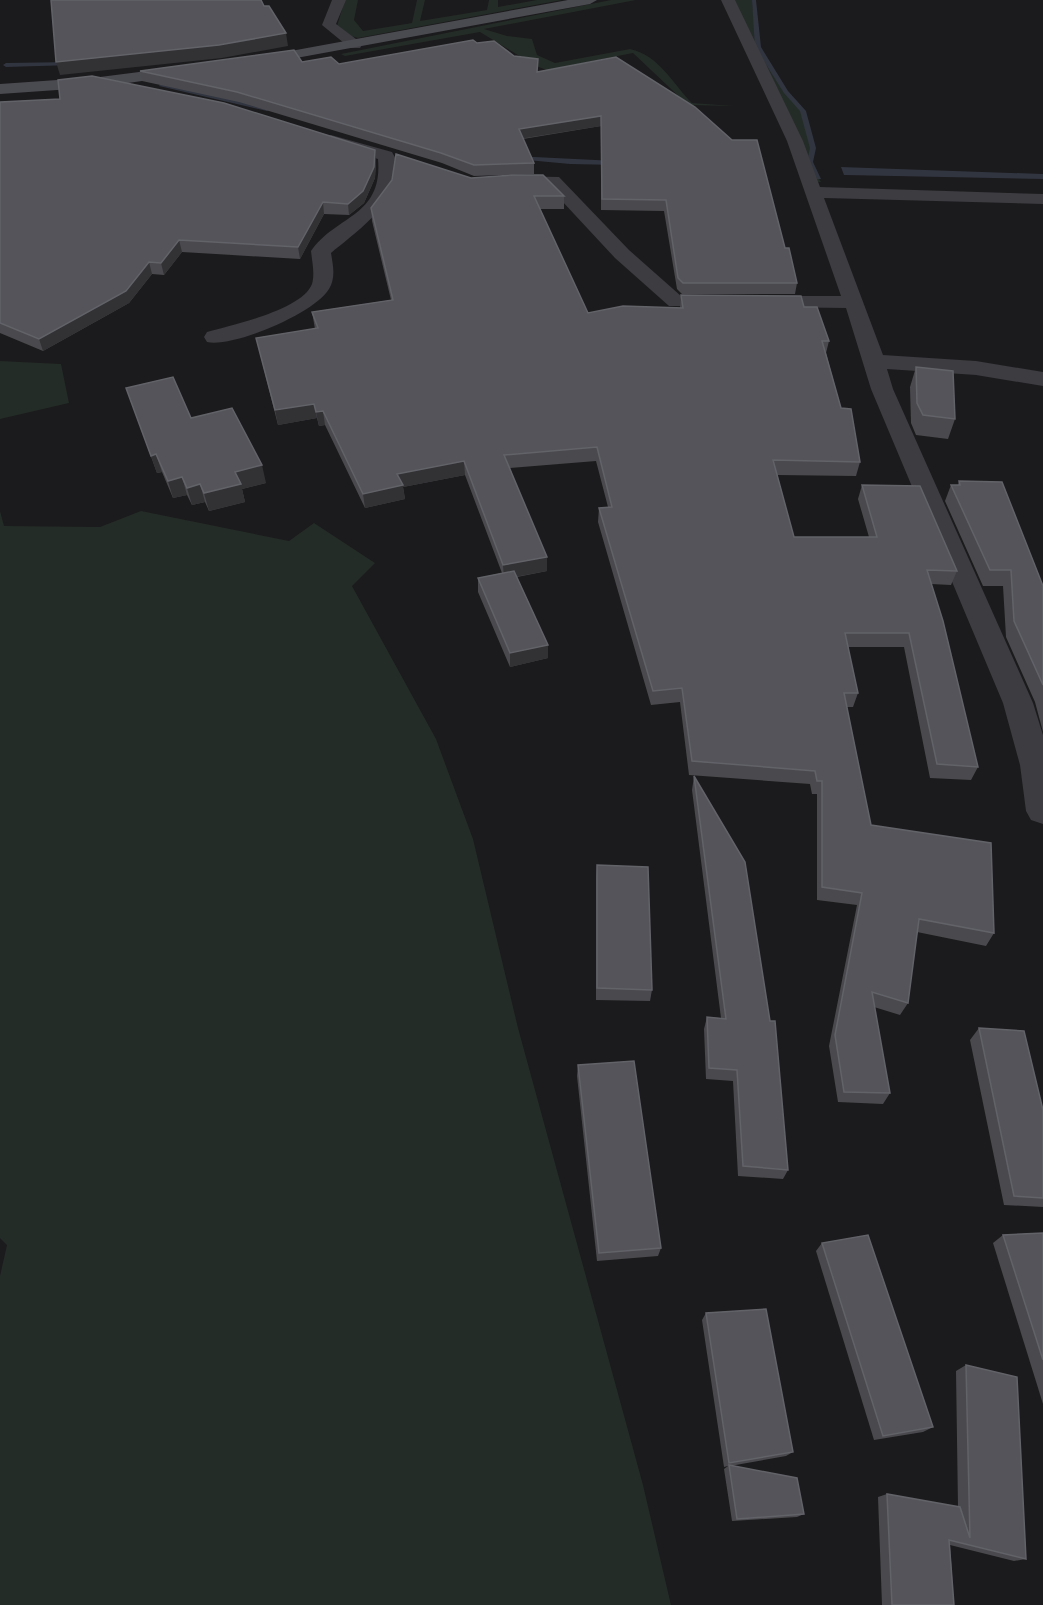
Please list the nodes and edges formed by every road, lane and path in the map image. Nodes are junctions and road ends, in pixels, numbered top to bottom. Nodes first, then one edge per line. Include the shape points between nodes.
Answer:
1 (339, 0) edge
2 (590, 0) edge
3 (728, 0) edge
4 (316, 8) dead end
5 (329, 25) junction
6 (355, 45) junction
7 (231, 65) edge
8 (200, 69) edge
9 (100, 82) junction
10 (0, 89) edge
11 (168, 92) edge
12 (309, 133) edge
13 (482, 183) edge
14 (813, 192) junction
15 (1043, 199) edge
16 (854, 302) junction
17 (215, 337) dead end
18 (874, 361) junction
19 (1043, 379) edge
20 (1043, 811) edge

1 - 5 street
2 - 6 main road
3 - 14 street via 781,108
4 - 5 street
5 - 6 street
6 - 7 main road
8 - 9 main road
9 - 10 main road
9 - 11 street
12 - 17 street via 394,158 386,185 370,212 321,251 324,277 320,289 286,313
13 - 16 street via 553,181 622,254 676,302
14 - 15 street
14 - 16 street
16 - 18 street
18 - 19 street via 976,368
18 - 20 street via 916,474 1018,703 1036,765

